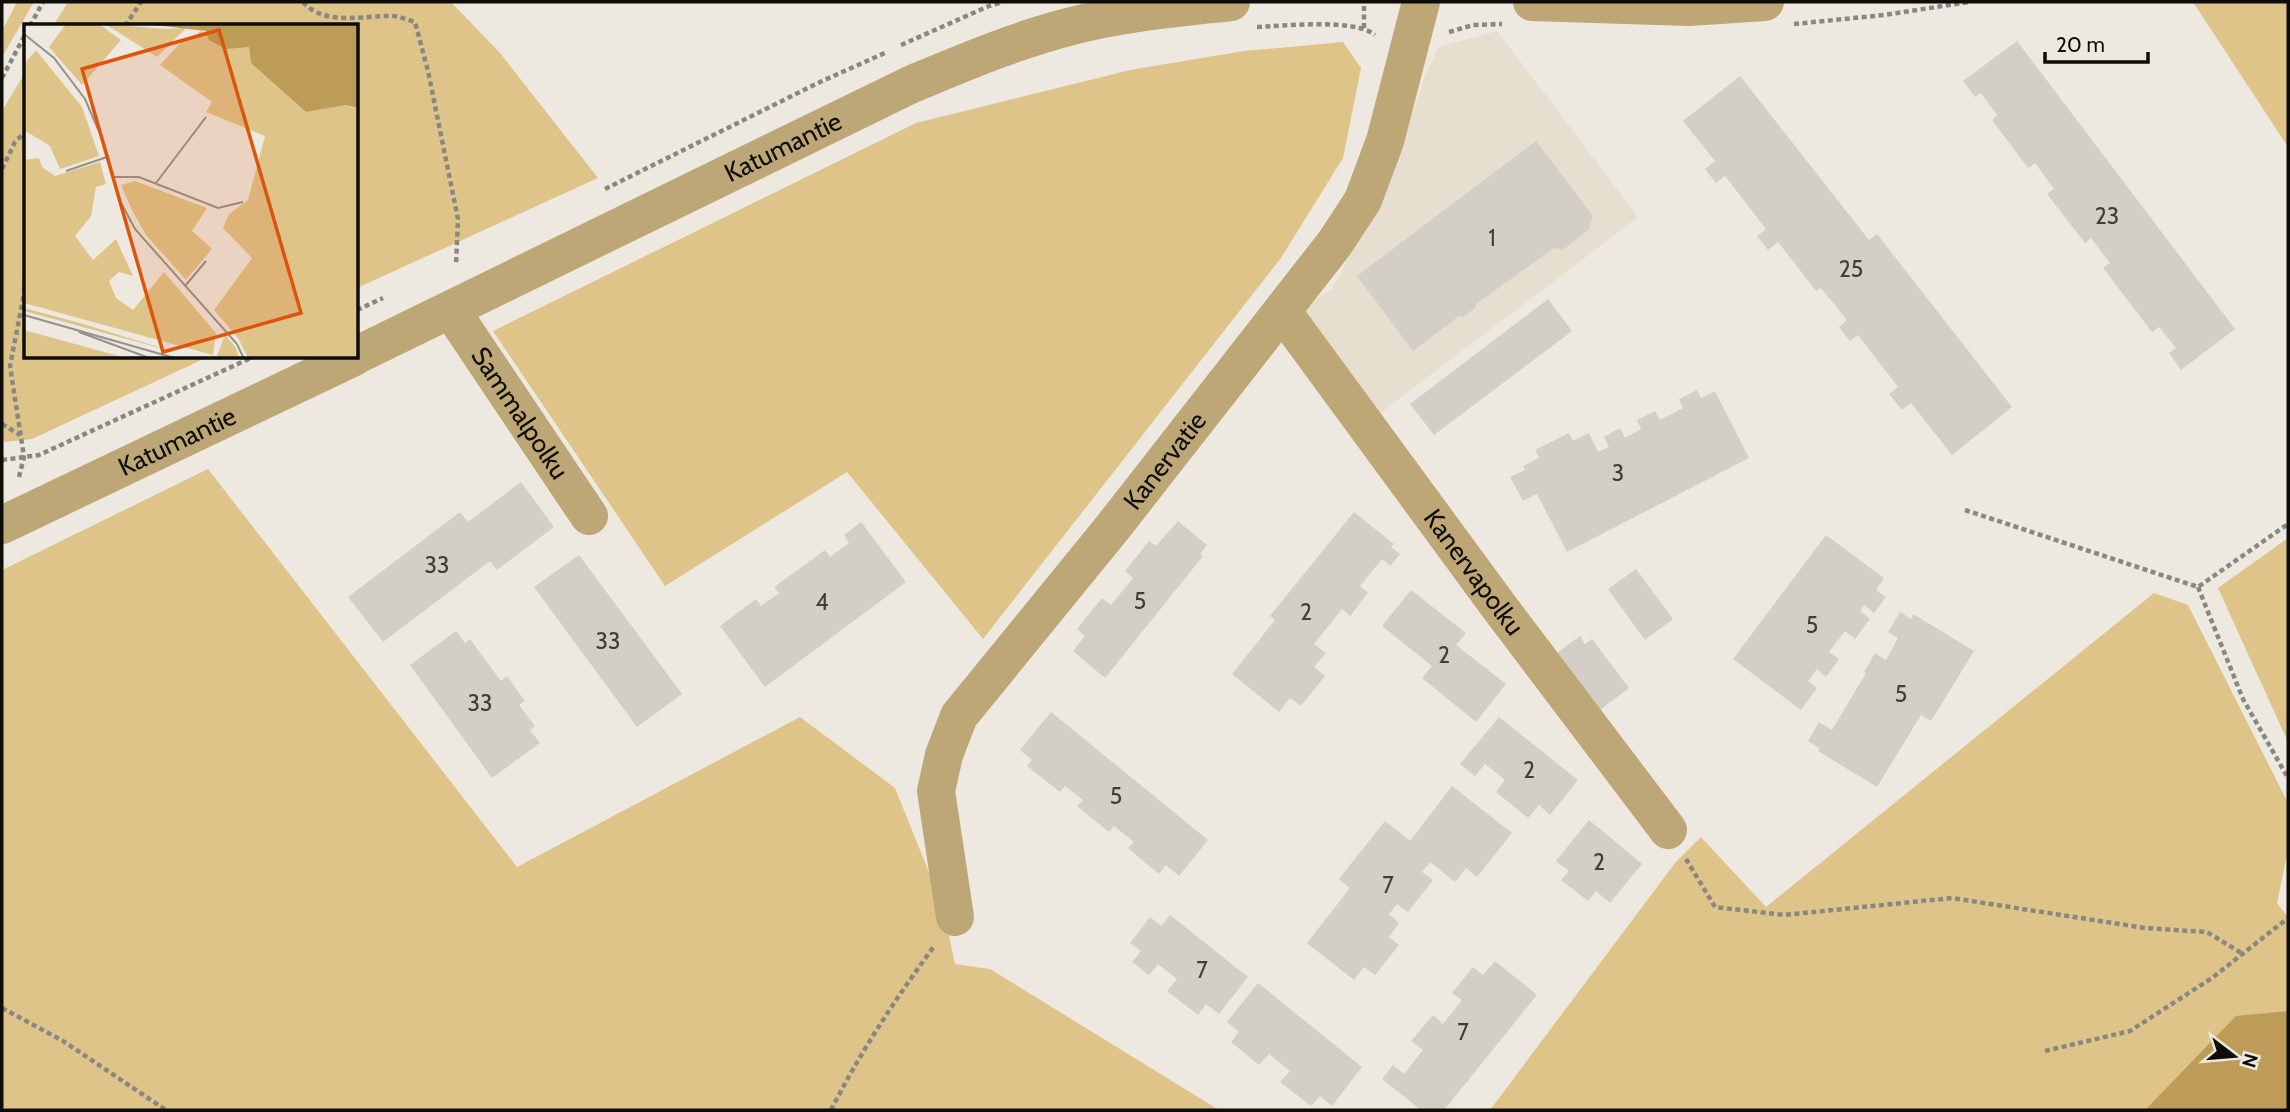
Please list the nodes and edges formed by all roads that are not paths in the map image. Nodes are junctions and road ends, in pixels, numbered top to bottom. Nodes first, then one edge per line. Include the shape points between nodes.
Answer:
1 (1421, 2) edge
2 (1532, 2) edge
3 (1765, 2) edge
4 (1581, 3) edge
5 (1241, 15) edge
6 (451, 310) junction
7 (1282, 311) junction
8 (359, 354) edge
9 (349, 359) edge
10 (589, 516) dead end
11 (2, 525) edge
12 (1668, 830) road end
13 (955, 917) road end

1 - 7 street, Kanervatie via 1385,141 1363,200
2 - 4 street
3 - 4 street via 1689,7
5 - 6 street, Katumantie via 1154,11 1069,26 985,54 888,96
6 - 8 street, Katumantie
6 - 10 street, Sammalpolku
7 - 12 street, Kanervapolku
7 - 13 street, Kanervatie via 959,716 936,791
9 - 11 street, Katumantie

